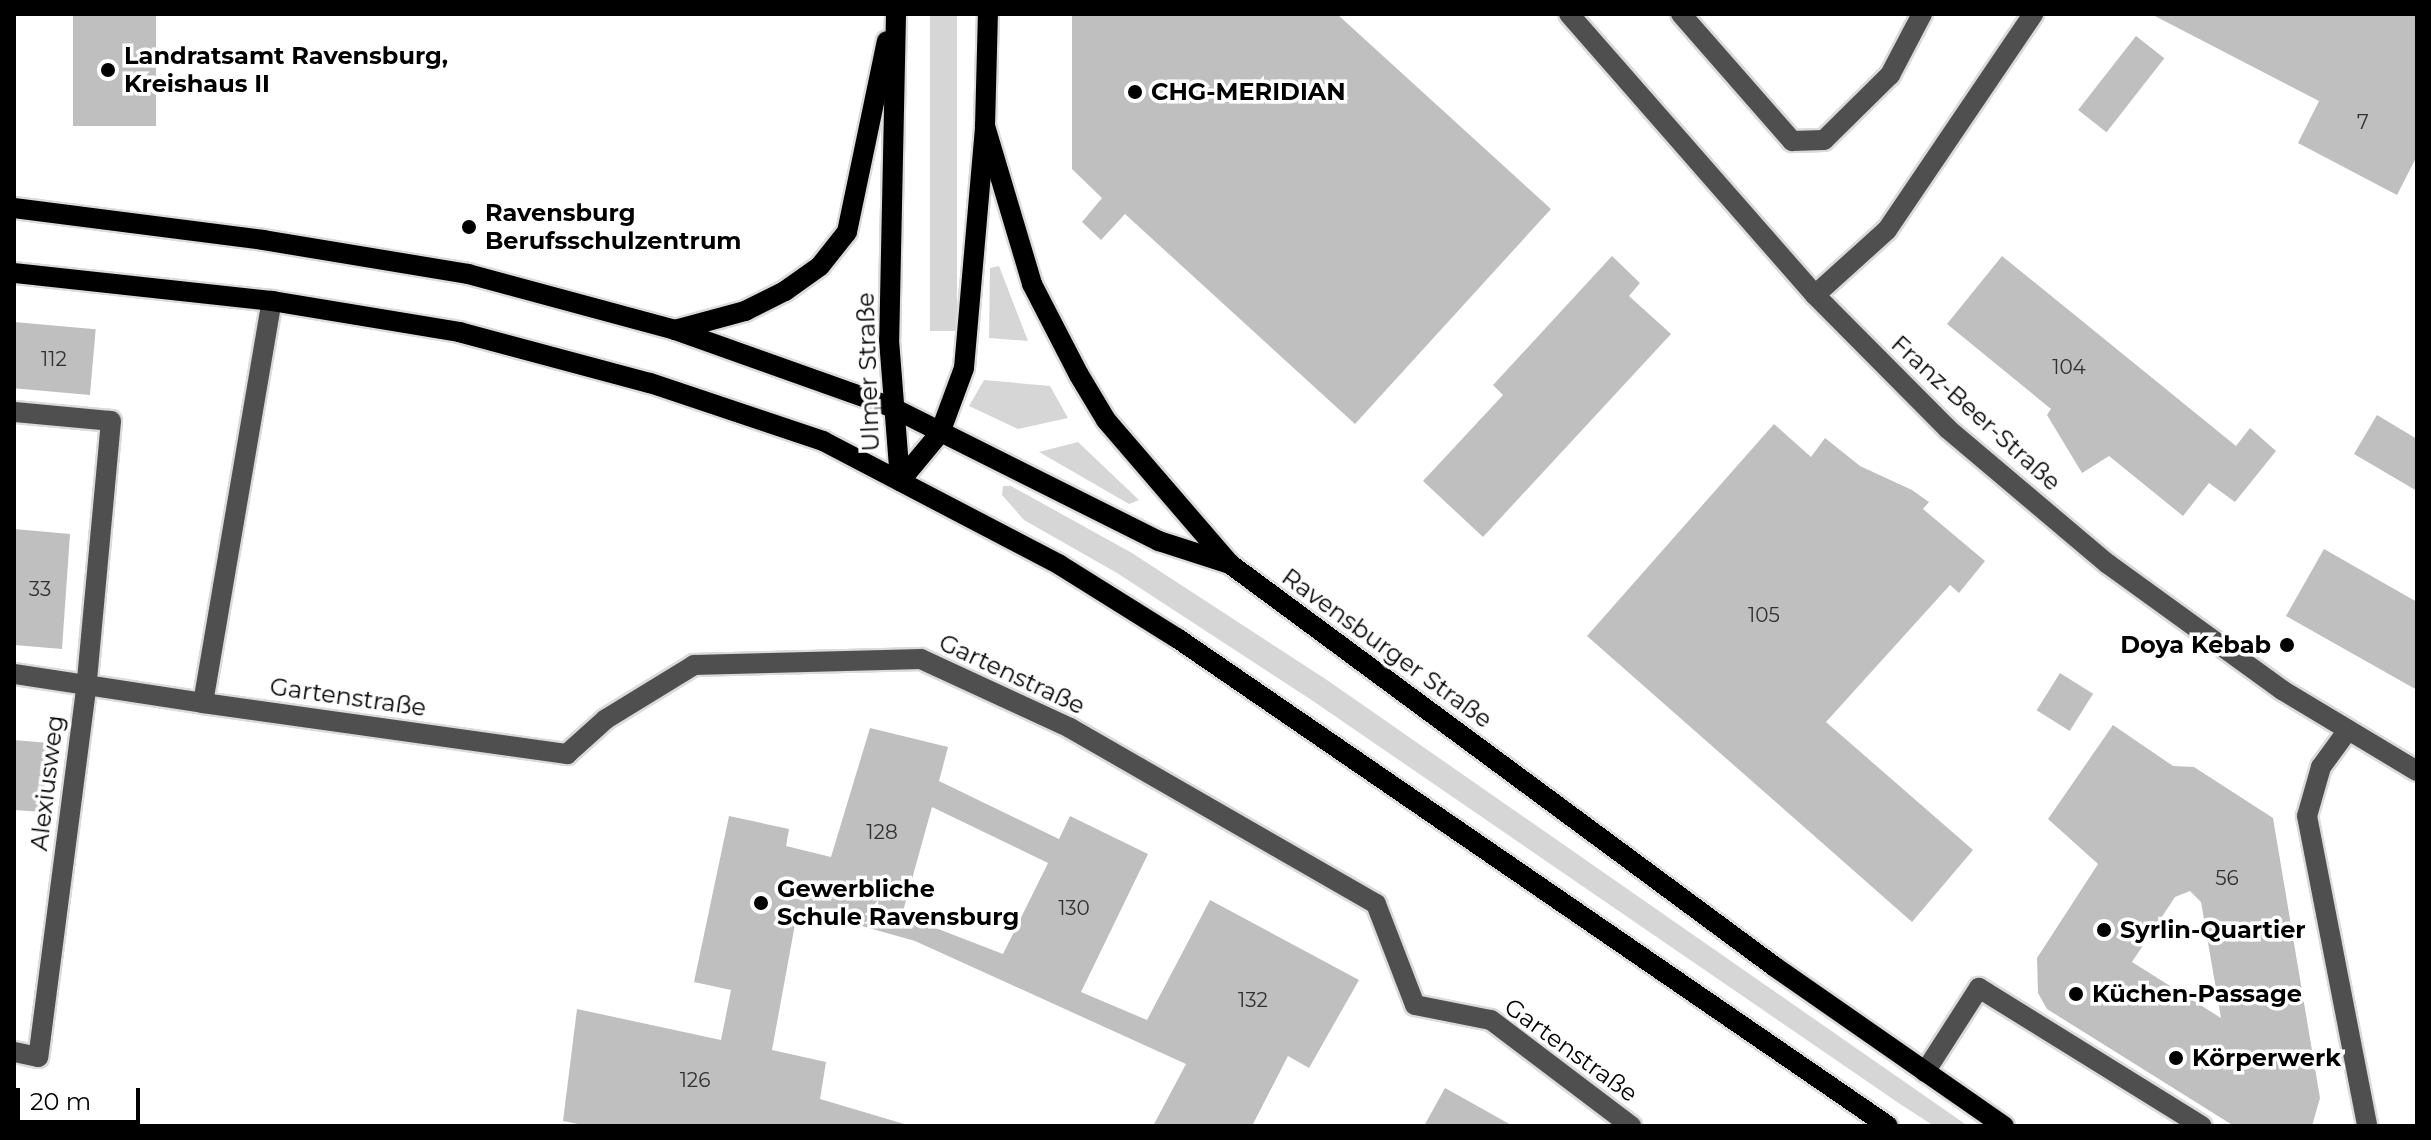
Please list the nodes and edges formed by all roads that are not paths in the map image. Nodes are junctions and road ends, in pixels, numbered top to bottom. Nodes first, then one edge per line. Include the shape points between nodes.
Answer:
1 (894, 14) edge
2 (988, 14) edge
3 (1569, 14) edge
4 (1681, 14) edge
5 (1922, 14) edge
6 (2033, 14) edge
7 (985, 126) junction
8 (14, 208) edge
9 (14, 273) edge
10 (1815, 295) junction
11 (272, 301) junction
12 (675, 330) junction
13 (891, 407) junction
14 (14, 412) edge
15 (940, 433) junction
16 (900, 481) junction
17 (1230, 564) junction
18 (14, 674) edge
19 (87, 682) junction
20 (203, 703) junction
21 (2348, 730) junction
22 (2417, 771) edge
23 (14, 1052) edge
24 (1925, 1072) junction
25 (1631, 1126) edge
26 (1888, 1126) edge
27 (2004, 1126) edge
28 (2202, 1126) edge
29 (2367, 1126) edge

1 - 12 main road via 847,232 820,266 797,283 745,311
1 - 13 main road, Ulmer Straße
2 - 7 main road, Ulmer Straße
3 - 10 street, Franz-Beer-Straße
4 - 5 street via 1792,141 1824,140 1890,75
6 - 10 street via 1887,230
7 - 15 main road, Ulmer Straße via 964,368
7 - 17 main road via 1032,284 1079,375 1106,420
8 - 12 main road via 263,240 468,274
9 - 11 main road
10 - 21 street, Franz-Beer-Straße via 1948,429 2108,564 2282,690
11 - 16 main road via 459,332 636,379 823,441
11 - 20 street
12 - 13 main road, Ravensburger Straße
13 - 15 main road, Ravensburger Straße
13 - 16 main road, Ulmer Straße
14 - 19 street via 111,421
15 - 16 main road, Ulmer Straße
15 - 17 main road, Ravensburger Straße via 1159,541
16 - 26 main road via 1060,565 1177,638
17 - 24 main road, Ravensburger Straße
18 - 19 street
19 - 20 street
19 - 23 street, Alexiusweg via 38,1057
20 - 25 street, Gartenstraße via 567,754 606,719 694,665 921,659 1070,728 1376,904 1415,1005 1491,1020
21 - 22 street, Franz-Beer-Straße
21 - 29 street via 2321,767 2307,816
24 - 27 main road, Ravensburger Straße
24 - 28 street via 1979,988

